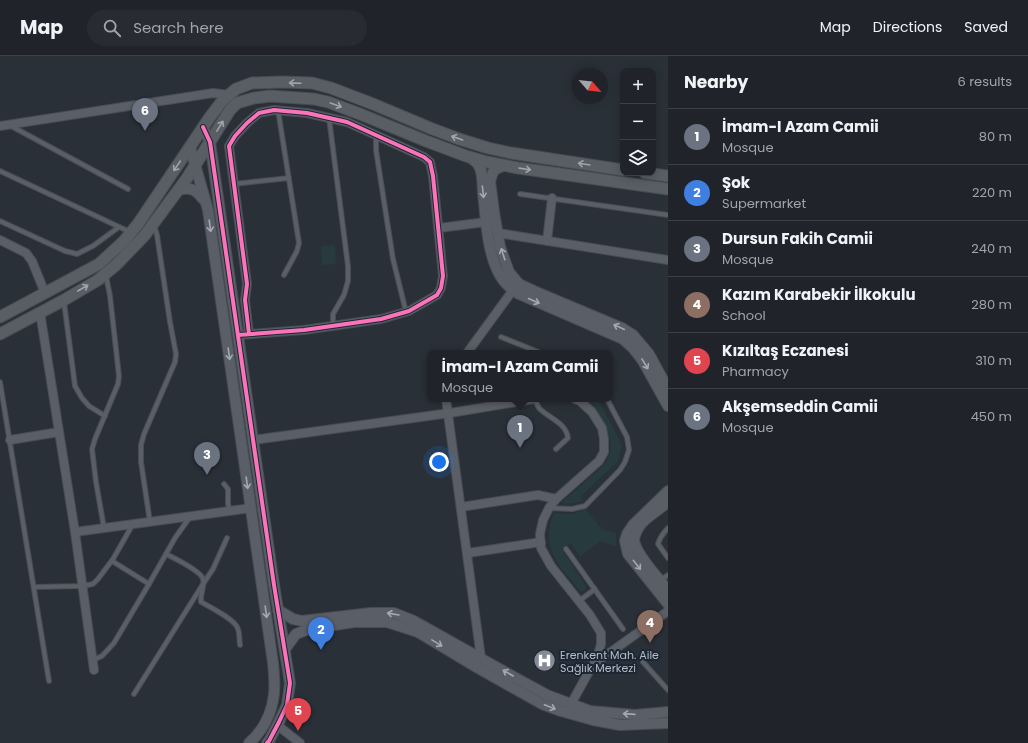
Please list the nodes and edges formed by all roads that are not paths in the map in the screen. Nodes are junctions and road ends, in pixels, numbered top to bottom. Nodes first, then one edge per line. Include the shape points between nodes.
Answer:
1 (229, 95) junction
2 (278, 110) junction
3 (329, 118) junction
4 (4, 125) edge
5 (203, 127) junction
6 (376, 135) junction
7 (210, 142) junction
8 (190, 147) junction
9 (470, 157) junction
10 (195, 165) junction
11 (505, 165) junction
12 (620, 170) edge
13 (0, 171) edge
14 (656, 174) edge
15 (668, 176) edge
16 (289, 178) junction
17 (234, 184) junction
18 (128, 189) dead end
19 (668, 189) edge
20 (178, 190) junction
21 (520, 194) dead end
22 (552, 198) junction
23 (205, 201) junction
24 (668, 214) edge
25 (0, 221) edge
26 (154, 222) junction
27 (486, 222) junction
28 (118, 227) junction
29 (439, 228) junction
30 (131, 233) junction
31 (498, 233) junction
32 (0, 240) edge
33 (547, 241) junction
34 (668, 260) edge
35 (106, 274) junction
36 (284, 275) dead end
37 (513, 290) junction
38 (45, 293) junction
39 (64, 300) junction
40 (40, 312) junction
41 (406, 312) junction
42 (0, 318) edge
43 (333, 326) junction
44 (0, 334) edge
45 (249, 334) junction
46 (238, 335) junction
47 (501, 337) dead end
48 (469, 350) edge
49 (529, 350) edge
50 (0, 382) edge
51 (668, 389) edge
52 (446, 402) edge
53 (515, 402) edge
54 (536, 402) edge
55 (580, 402) edge
56 (609, 402) edge
57 (668, 406) edge
58 (447, 413) junction
59 (104, 416) junction
60 (59, 432) junction
61 (10, 440) junction
62 (253, 440) junction
63 (556, 449) dead end
64 (224, 484) dead end
65 (668, 491) edge
66 (556, 499) junction
67 (668, 502) edge
68 (461, 507) junction
69 (251, 508) junction
70 (549, 508) junction
71 (230, 511) junction
72 (191, 516) junction
73 (150, 522) junction
74 (133, 524) junction
75 (104, 528) junction
76 (668, 528) edge
77 (75, 532) junction
78 (227, 538) dead end
79 (541, 542) junction
80 (566, 549) dead end
81 (468, 553) junction
82 (166, 554) junction
83 (668, 558) edge
84 (112, 561) junction
85 (664, 578) edge
86 (149, 584) junction
87 (203, 584) junction
88 (82, 586) junction
89 (34, 587) junction
90 (594, 589) junction
91 (668, 590) edge
92 (579, 601) junction
93 (668, 604) edge
94 (278, 610) junction
95 (668, 611) edge
96 (623, 629) dead end
97 (240, 645) dead end
98 (285, 649) junction
99 (481, 658) junction
100 (93, 660) junction
101 (643, 662) dead end
102 (592, 665) junction
103 (94, 670) dead end
104 (49, 681) dead end
105 (668, 690) edge
106 (134, 694) dead end
107 (571, 704) junction
108 (668, 712) edge
109 (668, 723) edge
110 (277, 725) junction
111 (249, 743) edge
112 (267, 743) edge
113 (300, 743) edge

1 - 4 street via 213,93
1 - 5 main road
12 -> 1 main road via 488,148 312,83 252,83 236,89
2 - 3 street
2 - 16 lane
2 - 17 street via 259,113 234,136 229,146
3 - 6 street via 347,122
3 - 43 lane via 348,266 348,281 344,295 333,314
4 - 18 lane
5 - 7 street
5 - 8 main road
6 - 29 street via 430,162 434,176
6 - 41 lane via 376,150 393,259
7 -> 9 main road via 237,103 270,96 291,97 328,102
7 - 10 main road
7 - 46 street
8 - 10 street
8 -> 30 main road
9 - 11 main road
9 -> 27 street via 481,171
10 - 20 main road
10 - 23 street
11 -> 19 main road
11 - 31 street via 496,168 490,180
13 - 28 lane
14 - 15 main road
16 - 17 lane
16 - 36 lane via 299,243
17 - 45 street via 247,284 245,300
20 - 23 street via 192,189
20 - 26 main road
21 - 22 lane
22 - 24 lane
22 - 33 street
23 -> 69 street
25 - 28 lane via 77,254
26 - 35 main road via 145,235
26 - 73 lane via 176,354 141,445
27 - 29 street
27 - 37 street via 495,265
28 - 30 lane
29 - 41 street via 443,276 441,288 437,295
30 - 38 main road via 99,264
31 - 33 street
51 -> 31 street via 649,354 633,335 519,284 509,272
32 - 38 street via 26,253
33 - 34 street
39 -> 35 main road
35 - 59 lane via 119,376
37 - 48 street
37 -> 57 street via 624,339 643,361
38 - 42 main road
39 - 40 main road
39 - 59 lane via 75,386 89,406
40 - 44 main road
40 - 60 street
41 - 43 street via 381,319
43 - 45 street
45 - 46 street
46 - 62 street
47 - 49 lane
50 - 61 lane
52 - 58 street
53 - 58 street
54 - 63 lane via 539,408 562,425 567,432 568,438
55 - 66 street via 592,412 602,428 604,452 599,461
56 - 70 lane via 627,437 629,450 620,470 586,506 572,510
58 - 62 street
58 - 68 street
59 - 75 lane via 92,449
60 - 61 street
60 - 77 street
61 - 89 lane
62 - 94 street
64 - 71 lane via 228,489
65 -> 93 street via 633,525 625,541 628,554
66 - 68 street via 538,496
66 - 70 street
67 - 85 street via 642,524 634,538 639,553
68 - 81 street
69 - 71 street
69 -> 111 street via 273,663 274,693 266,722
70 - 79 street via 543,520
71 - 72 street
72 - 73 street
72 - 82 lane
73 - 74 street
74 - 75 street
74 - 84 lane
75 - 77 street
76 - 83 lane via 658,544
77 - 88 street
78 - 87 lane
79 - 81 street
79 - 92 street via 541,548 551,566
80 - 90 lane
81 - 99 street
82 - 86 lane
82 - 87 lane via 200,574
84 - 86 lane
84 - 88 lane via 93,584
85 - 91 street
86 - 100 lane via 114,643 102,656
87 - 97 lane via 201,602 236,624 239,629
87 - 106 lane
88 - 89 lane
88 - 100 street
89 - 104 lane
90 - 92 lane
90 - 96 lane
92 - 102 street via 601,633 598,655
94 - 98 street
99 -> 94 street via 414,621 394,613 302,621
95 - 102 street
98 -> 109 street via 296,634 309,629 354,622 387,622 418,632 542,704 561,711 620,725
98 - 110 street via 290,683 287,705
107 -> 99 street via 547,695
100 - 103 street
101 - 105 lane
102 - 107 street
108 -> 107 street via 635,715 590,711
110 - 112 street
110 - 113 street

